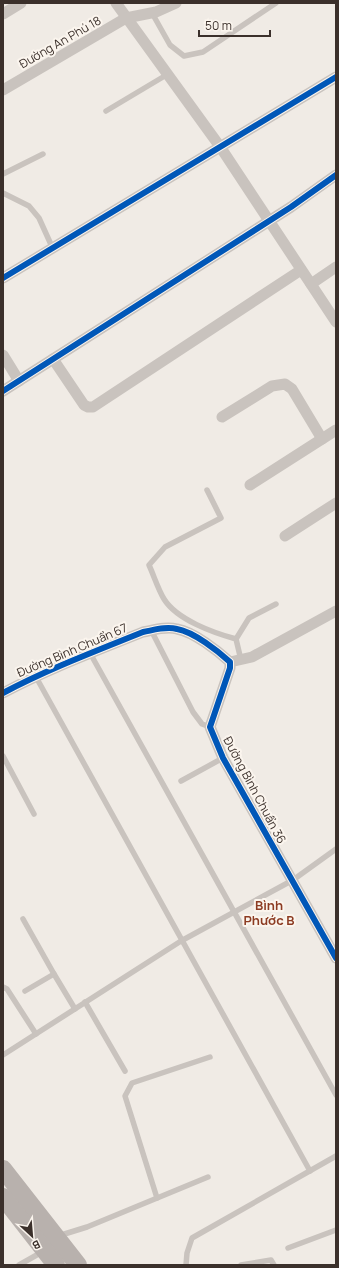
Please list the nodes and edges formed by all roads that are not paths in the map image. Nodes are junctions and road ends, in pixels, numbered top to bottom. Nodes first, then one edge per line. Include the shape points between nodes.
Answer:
1 (21, 3) edge
2 (116, 3) edge
3 (176, 3) edge
4 (276, 3) edge
5 (152, 12) junction
6 (3, 14) edge
7 (126, 18) junction
8 (168, 74) junction
9 (336, 77) edge
10 (3, 90) edge
11 (106, 111) dead end
12 (222, 148) junction
13 (43, 154) dead end
14 (3, 174) edge
15 (336, 175) edge
16 (3, 193) edge
17 (270, 220) junction
18 (53, 249) junction
19 (336, 267) edge
20 (301, 270) junction
21 (3, 278) edge
22 (311, 284) junction
23 (336, 322) edge
24 (3, 355) edge
25 (53, 359) junction
26 (19, 381) junction
27 (3, 391) edge
28 (222, 418) dead end
29 (336, 430) edge
30 (322, 439) junction
31 (250, 485) dead end
32 (207, 490) dead end
33 (336, 503) edge
34 (285, 536) dead end
35 (276, 604) dead end
36 (336, 611) edge
37 (151, 630) junction
38 (236, 639) junction
39 (90, 653) junction
40 (236, 661) junction
41 (36, 677) junction
42 (3, 693) edge
43 (210, 727) junction
44 (3, 756) edge
45 (223, 758) junction
46 (181, 781) dead end
47 (34, 814) dead end
48 (336, 849) edge
49 (293, 880) junction
50 (234, 912) junction
51 (23, 919) dead end
52 (181, 941) junction
53 (335, 955) edge
54 (54, 974) junction
55 (3, 987) edge
56 (25, 992) dead end
57 (85, 1002) junction
58 (75, 1009) junction
59 (36, 1034) junction
60 (3, 1055) edge
61 (210, 1057) dead end
62 (125, 1071) dead end
63 (336, 1095) edge
64 (336, 1156) edge
65 (3, 1169) edge
66 (310, 1171) junction
67 (208, 1177) dead end
68 (3, 1197) edge
69 (157, 1198) junction
70 (336, 1230) edge
71 (56, 1236) junction
72 (288, 1248) dead end
73 (44, 1250) junction
74 (19, 1265) edge
75 (56, 1265) edge
76 (78, 1265) edge
77 (186, 1265) edge
78 (241, 1265) edge
79 (274, 1265) edge

1 - 6 street
2 - 7 street
3 - 5 street, Đường An Phú 18
4 - 5 lane via 203,52 184,56 170,45
5 - 7 street, Đường An Phú 18
7 - 8 street
7 - 10 street, Đường An Phú 18
8 - 11 lane
8 - 12 street
9 - 12 street
12 - 17 street
12 - 18 street
13 - 14 lane
15 - 17 street
16 - 18 lane via 29,206 39,218
17 - 20 street
17 - 25 street
18 - 21 street
19 - 22 street
20 - 22 street
20 - 25 street via 93,406 84,405
22 - 23 street
24 - 26 street
25 - 26 street
26 - 27 street
28 - 30 street via 272,386 285,384 292,389
29 - 30 street
30 - 31 street
32 - 38 lane via 221,518 166,547 149,565 164,599 172,610 214,633
33 - 34 street
35 - 38 lane via 249,618
36 - 40 street via 252,657
37 - 39 street, Đường Bình Chuẩn 67
37 - 40 street via 178,629
37 - 43 lane via 193,712 202,724
38 - 40 lane
39 - 41 street, Đường Bình Chuẩn 67
39 - 50 lane
40 - 43 street, Đường Bình Chuẩn 36 via 230,668
41 - 42 street, Đường Bình Chuẩn 67
41 - 52 lane
43 - 45 street, Đường Bình Chuẩn 36
44 - 47 lane
45 - 46 lane
45 - 49 street, Đường Bình Chuẩn 36
48 - 49 lane
49 - 50 lane
49 - 53 street, Đường Bình Chuẩn 36
50 - 52 lane
50 - 63 lane
51 - 54 lane
52 - 57 lane
52 - 66 lane
54 - 56 lane
54 - 58 lane
55 - 59 lane
57 - 58 lane
57 - 62 lane
58 - 59 lane
59 - 60 lane
61 - 69 lane via 132,1083 125,1096
64 - 66 lane
65 - 71 main road
66 - 77 lane via 192,1238
67 - 69 lane
68 - 73 main road
69 - 71 lane via 87,1227
70 - 72 lane
71 - 76 main road
73 - 74 lane
73 - 75 main road
78 - 79 lane via 271,1260

